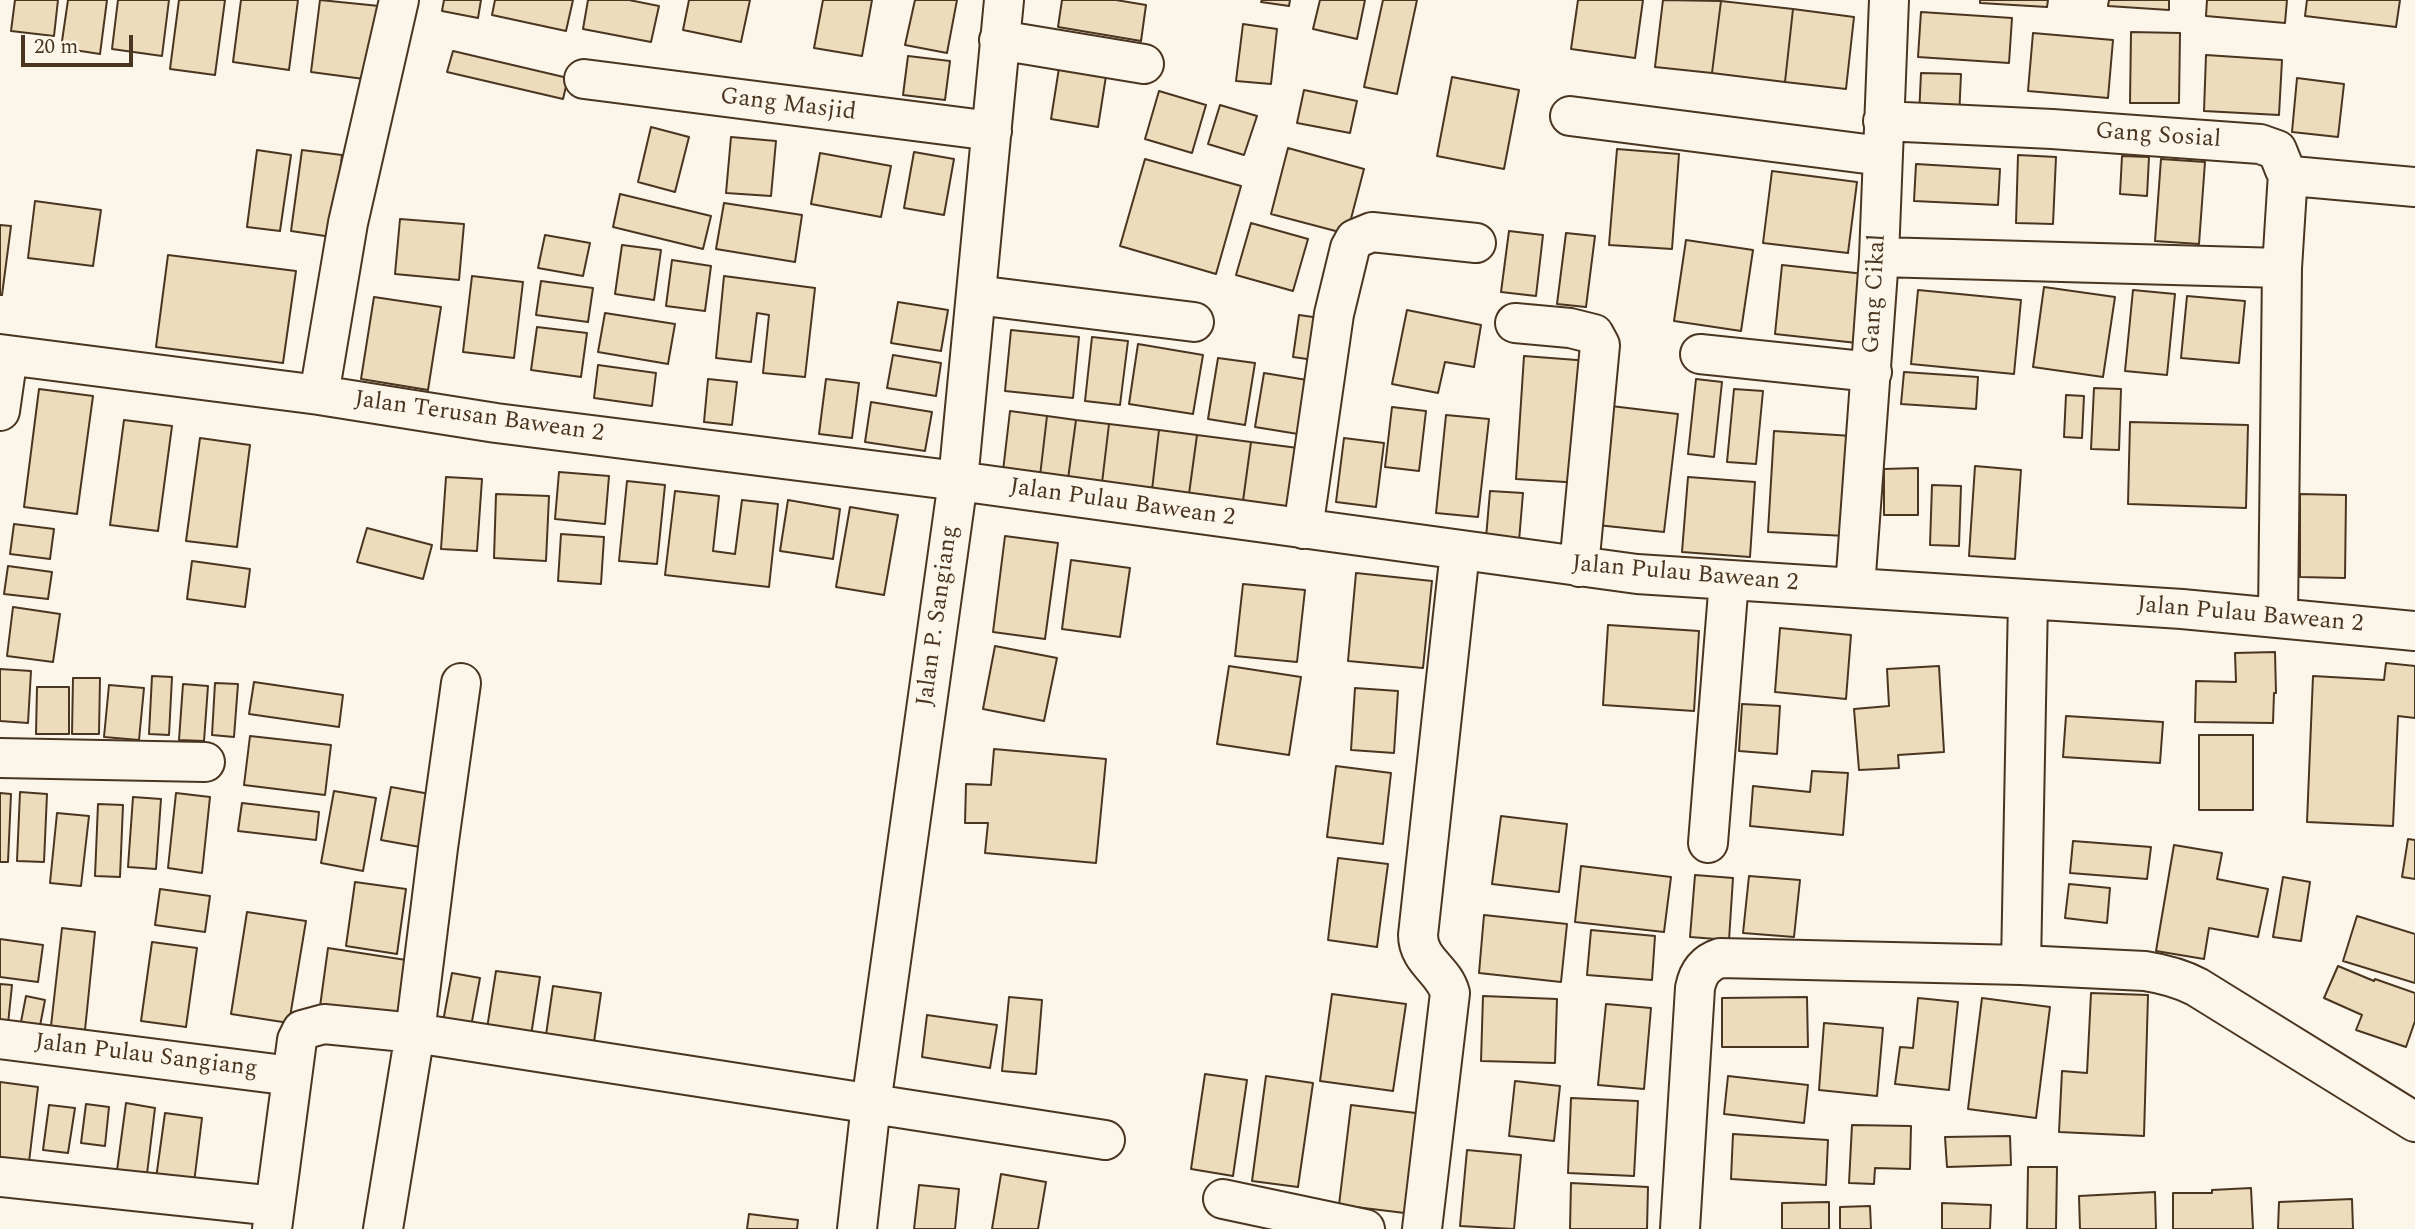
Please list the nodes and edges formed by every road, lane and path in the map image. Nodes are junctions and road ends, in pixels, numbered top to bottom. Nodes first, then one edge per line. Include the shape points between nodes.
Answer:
1 (399, 0) edge
2 (1004, 0) edge
3 (1889, 0) edge
4 (999, 40) junction
5 (1144, 64) dead end
6 (584, 79) dead end
7 (1570, 116) dead end
8 (992, 131) junction
9 (1882, 138) junction
10 (2288, 173) junction
11 (2415, 187) edge
12 (1476, 243) dead end
13 (1879, 257) junction
14 (2282, 268) junction
15 (976, 295) junction
16 (1194, 322) dead end
17 (1515, 323) dead end
18 (1700, 354) dead end
19 (4, 355) edge
20 (1872, 372) junction
21 (319, 395) junction
22 (0, 411) edge
23 (958, 481) junction
24 (1303, 529) junction
25 (1460, 551) junction
26 (1579, 567) junction
27 (1729, 580) junction
28 (1855, 588) junction
29 (2028, 599) junction
30 (2278, 617) junction
31 (2415, 631) edge
32 (461, 683) dead end
33 (0, 758) edge
34 (205, 762) dead end
35 (1708, 843) dead end
36 (2021, 965) junction
37 (415, 1034) junction
38 (0, 1039) edge
39 (292, 1076) junction
40 (871, 1104) junction
41 (2415, 1122) edge
42 (1105, 1140) dead end
43 (0, 1177) edge
44 (1223, 1199) dead end
45 (274, 1217) edge
46 (383, 1229) edge
47 (857, 1229) edge
48 (1365, 1229) edge
49 (1422, 1229) edge
50 (1680, 1229) edge

1 - 21 street via 348,223
2 - 4 street, Jalan P. Sangiang
3 - 9 street, Gang Cikal
4 - 5 street
4 - 8 street, Jalan P. Sangiang
6 - 8 street, Gang Masjid
7 - 9 street, Gang Sosial
8 - 15 street, Jalan P. Sangiang
9 - 10 street, Gang Sosial via 2052,129 2260,144 2277,150
9 - 13 street, Gang Cikal
10 - 11 street
10 - 14 street
12 - 24 street via 1372,232 1355,239 1334,314
13 - 14 street
13 - 20 street, Gang Cikal
14 - 30 street
15 - 16 street
15 - 23 street, Jalan P. Sangiang
17 - 26 street via 1594,334 1600,345
18 - 20 street
19 - 21 street, Jalan Terusan Bawean 2
19 - 22 street
20 - 28 street, Gang Cikal
21 - 23 street, Jalan Terusan Bawean 2 via 495,423
23 - 24 street, Jalan Pulau Bawean 2
23 - 40 street, Jalan P. Sangiang
24 - 25 street, Jalan Pulau Bawean 2
25 - 26 street, Jalan Pulau Bawean 2
25 - 49 street via 1418,935 1422,954 1450,993
26 - 27 street, Jalan Pulau Bawean 2
27 - 28 street, Jalan Pulau Bawean 2
27 - 35 street
28 - 29 street, Jalan Pulau Bawean 2
29 - 30 street, Jalan Pulau Bawean 2
29 - 36 street
30 - 31 street, Jalan Pulau Bawean 2
32 - 37 street
33 - 34 street
36 - 41 street via 2145,971 2180,978
36 - 50 street via 1720,958 1706,965 1695,988
37 - 39 street via 324,1024 303,1030 297,1040
37 - 40 street
37 - 46 street
38 - 39 street, Jalan Pulau Sangiang
39 - 45 street
40 - 42 street
40 - 47 street, Jalan P. Sangiang
43 - 45 street
44 - 48 street

